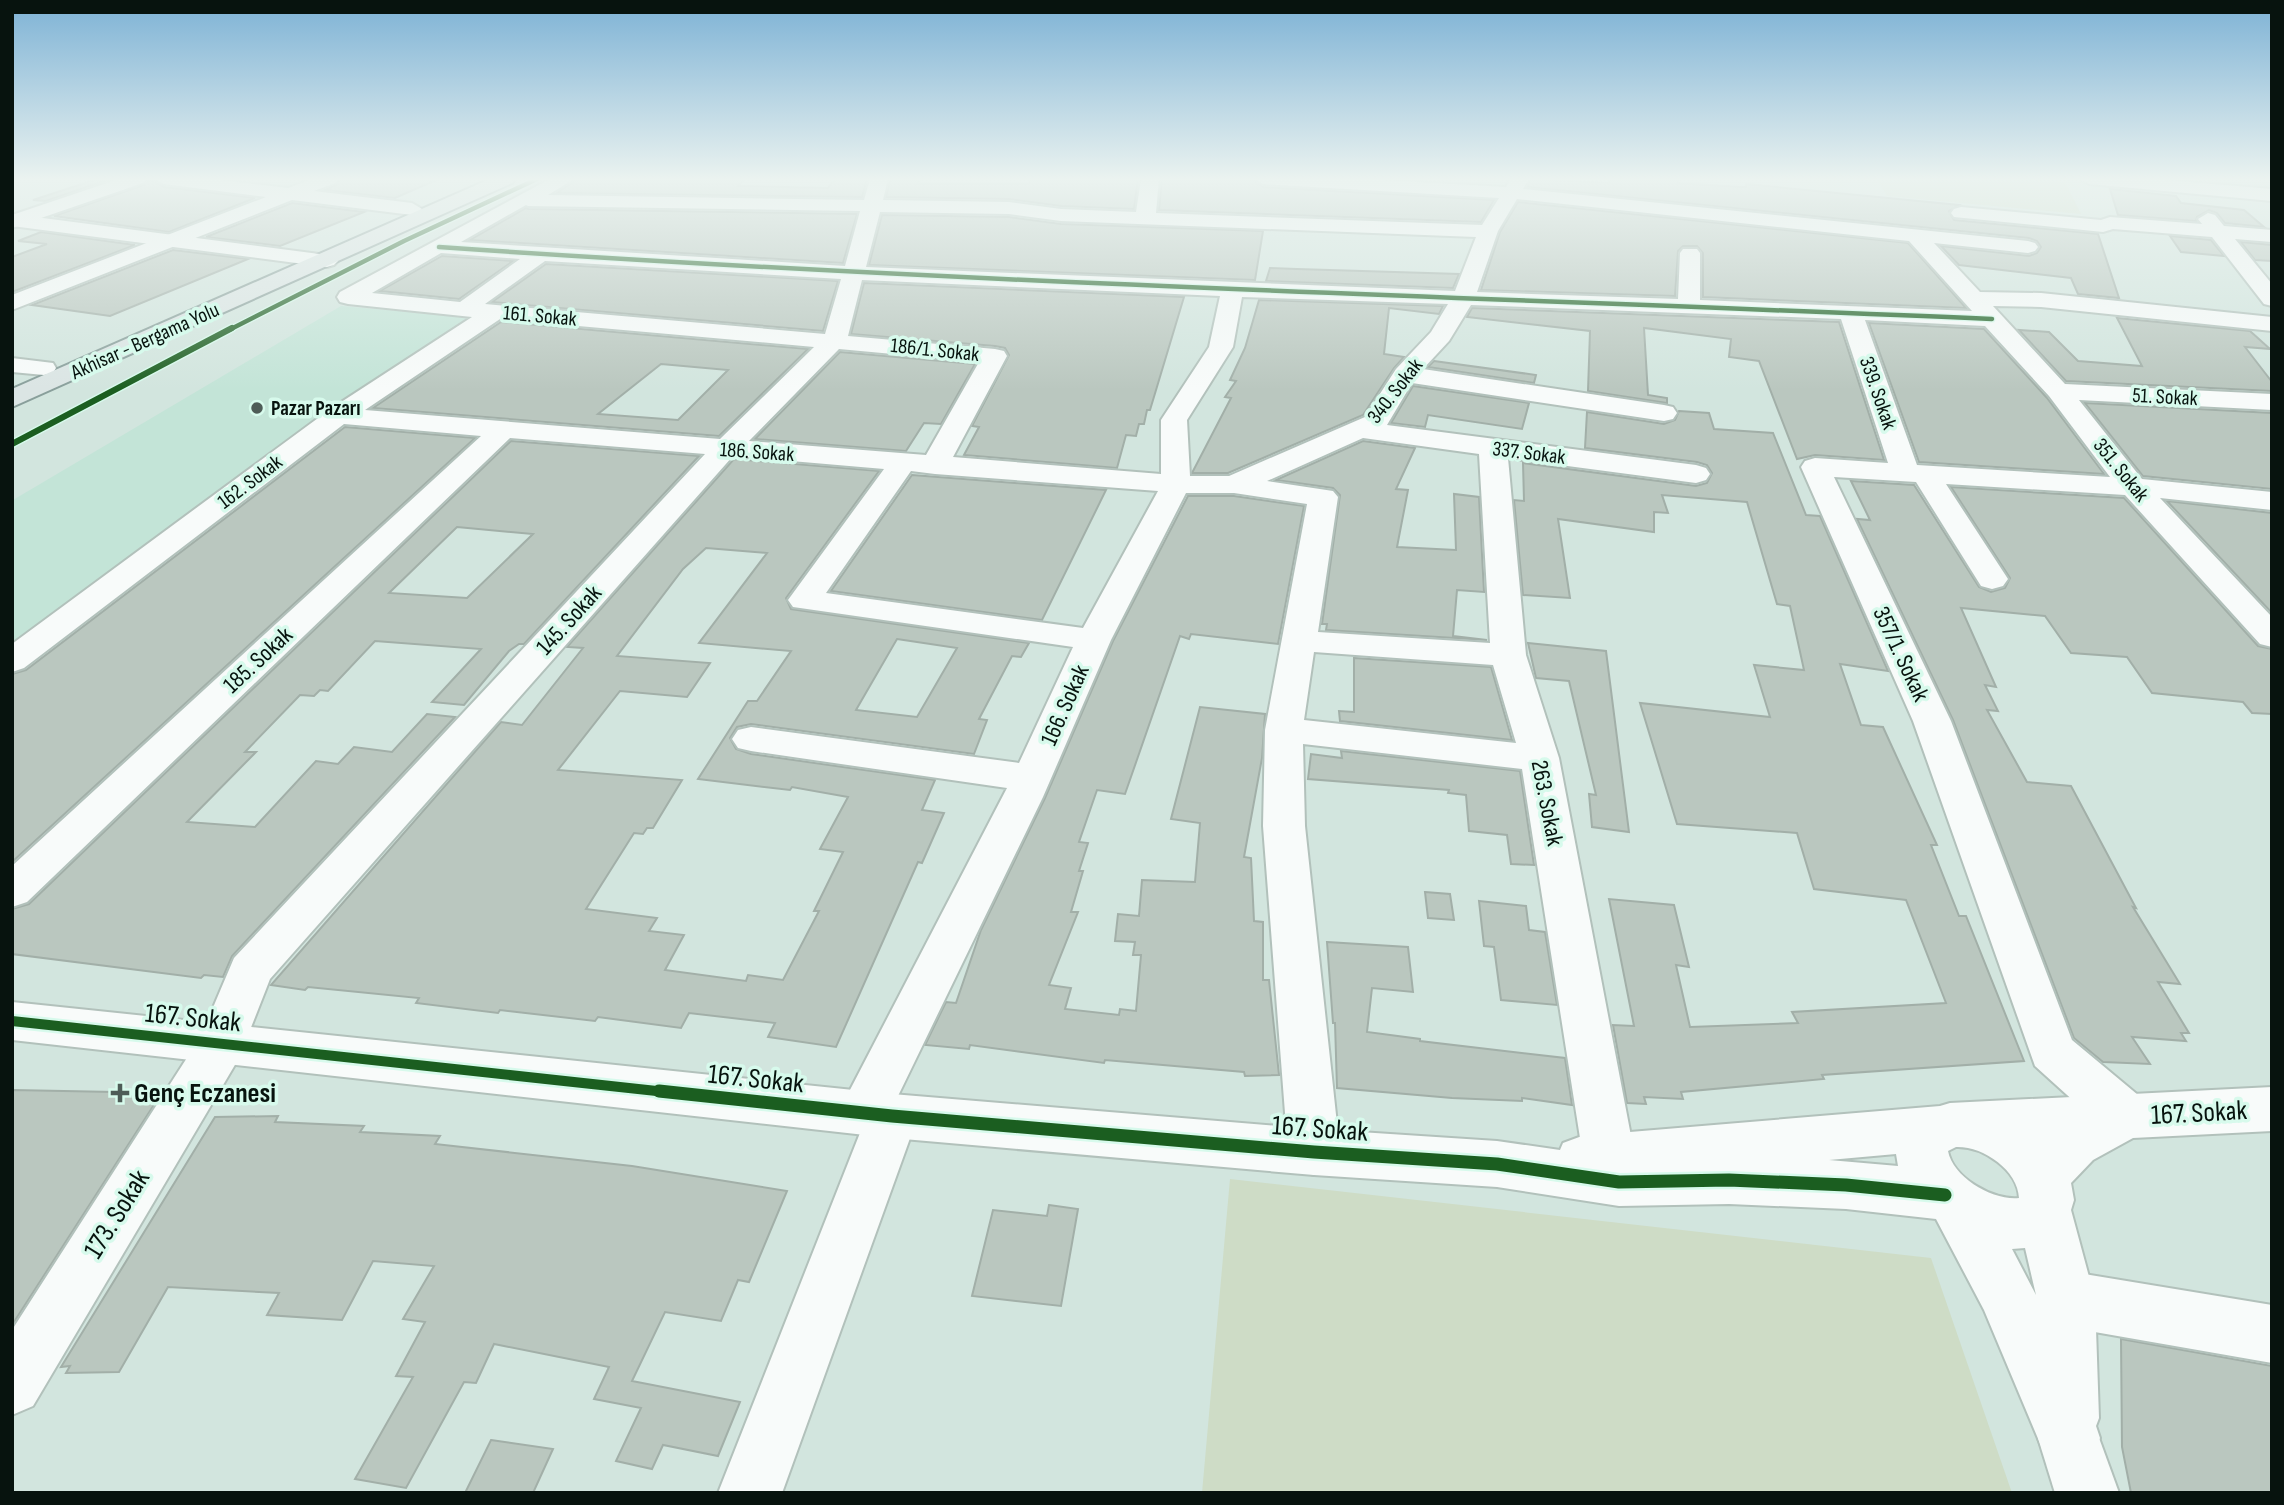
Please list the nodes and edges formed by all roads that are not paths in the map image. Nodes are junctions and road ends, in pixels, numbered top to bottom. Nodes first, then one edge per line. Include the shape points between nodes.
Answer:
1 (154, 249) edge
2 (245, 249) edge
3 (320, 249) edge
4 (353, 249) edge
5 (435, 249) edge
6 (469, 249) edge
7 (555, 249) edge
8 (860, 249) edge
9 (1481, 249) edge
10 (1928, 249) edge
11 (2029, 249) edge
12 (2231, 249) edge
13 (1690, 253) dead end
14 (545, 255) junction
15 (302, 257) junction
16 (327, 261) junction
17 (854, 274) junction
18 (1231, 291) junction
19 (1464, 297) junction
20 (2272, 299) edge
21 (2041, 300) junction
22 (12, 303) edge
23 (1689, 306) junction
24 (464, 309) junction
25 (1983, 309) junction
26 (495, 312) junction
27 (1850, 312) junction
28 (2272, 324) edge
29 (835, 340) junction
30 (12, 365) edge
31 (44, 368) junction
32 (1405, 374) junction
33 (12, 382) edge
34 (2058, 391) junction
35 (12, 399) edge
36 (2272, 402) edge
37 (1664, 413) dead end
38 (338, 416) junction
39 (503, 430) junction
40 (1362, 430) junction
41 (1493, 449) junction
42 (724, 450) junction
43 (903, 462) junction
44 (935, 465) junction
45 (1696, 474) dead end
46 (1916, 475) junction
47 (1176, 484) junction
48 (1233, 485) junction
49 (2133, 487) junction
50 (2272, 501) edge
51 (1992, 579) dead end
52 (2272, 637) edge
53 (1094, 640) junction
54 (1300, 641) junction
55 (1508, 655) junction
56 (12, 661) edge
57 (1284, 730) junction
58 (751, 739) dead end
59 (1540, 758) junction
60 (1031, 778) junction
61 (12, 891) edge
62 (12, 1021) edge
63 (222, 1044) junction
64 (2272, 1110) edge
65 (878, 1115) junction
66 (2126, 1116) junction
67 (1950, 1126) junction
68 (1314, 1152) junction
69 (1609, 1157) junction
70 (1497, 1164) junction
71 (2044, 1195) junction
72 (1951, 1200) junction
73 (2066, 1299) junction
74 (2272, 1334) edge
75 (12, 1385) edge
76 (2078, 1465) edge
77 (750, 1493) edge

1 - 22 street
2 - 15 street
3 - 15 main road, Akhisar - Bergama Yolu
4 - 16 main road, Akhisar - Bergama Yolu
5 - 24 street, 161. Sokak via 348,297
6 - 14 street
7 - 14 street
8 - 17 street, 145. Sokak
9 - 19 street, 340. Sokak
10 - 25 street, 351. Sokak
11 - 21 street
12 - 20 street
13 - 23 street
14 - 17 street
14 - 24 street
15 - 16 street
15 - 31 main road, Akhisar - Bergama Yolu
16 - 35 main road, Akhisar - Bergama Yolu
17 - 18 street
17 - 29 street, 145. Sokak
18 - 19 street
18 - 47 street, 166. Sokak via 1221,347 1174,420
19 - 23 street
19 - 32 street, 340. Sokak via 1441,337
21 - 25 street
21 - 28 street
23 - 27 street
24 - 26 street, 161. Sokak
25 - 27 street
25 - 34 street, 351. Sokak
26 - 29 street, 161. Sokak
26 - 38 street, 162. Sokak
27 - 46 street, 339. Sokak
29 - 42 street, 145. Sokak
29 - 44 street, 186/1. Sokak via 995,356
30 - 31 street
31 - 33 main road, Akhisar - Bergama Yolu
32 - 37 street
32 - 40 street, 340. Sokak via 1375,423
34 - 36 street, 51. Sokak
34 - 49 street, 351. Sokak
38 - 39 street, 186. Sokak
38 - 56 street, 162. Sokak
39 - 42 street, 186. Sokak
39 - 61 street, 185. Sokak
40 - 41 street, 337. Sokak
40 - 48 street, 340. Sokak
41 - 45 street, 337. Sokak
41 - 55 street, 263. Sokak
42 - 43 street, 186. Sokak
42 - 63 street, 145. Sokak via 250,971
43 - 44 street, 186. Sokak
43 - 53 street via 805,600
44 - 47 street, 186. Sokak
46 - 49 street, 357/1. Sokak
46 - 51 street, 339. Sokak
46 - 66 street, 357/1. Sokak via 1815,467 1932,721 2052,1052
47 - 48 street, 340. Sokak
47 - 53 street, 166. Sokak
48 - 54 street via 1323,497
49 - 50 street, 357/1. Sokak
49 - 52 street, 351. Sokak
53 - 60 street, 166. Sokak
54 - 55 street
54 - 57 street
55 - 59 street, 263. Sokak
57 - 59 street
57 - 68 street via 1284,825
58 - 60 street
59 - 69 street, 263. Sokak
60 - 65 street, 166. Sokak
62 - 63 street, 167. Sokak
63 - 65 street, 167. Sokak
63 - 75 street, 173. Sokak
64 - 66 street, 167. Sokak
65 - 68 street, 167. Sokak
65 - 77 street, 166. Sokak
66 - 67 street, 167. Sokak
66 - 71 street via 2073,1143 2054,1161
67 - 69 street, 167. Sokak
67 - 71 street via 1989,1131 2010,1143 2028,1157
67 - 72 street via 1925,1141 1924,1161 1935,1184
68 - 70 street, 167. Sokak
69 - 70 street, 167. Sokak
70 - 72 street via 1619,1182 1846,1185
71 - 72 street via 2037,1218 2015,1224 1986,1219
71 - 73 street
72 - 76 street via 2006,1293
73 - 74 street
73 - 76 street

